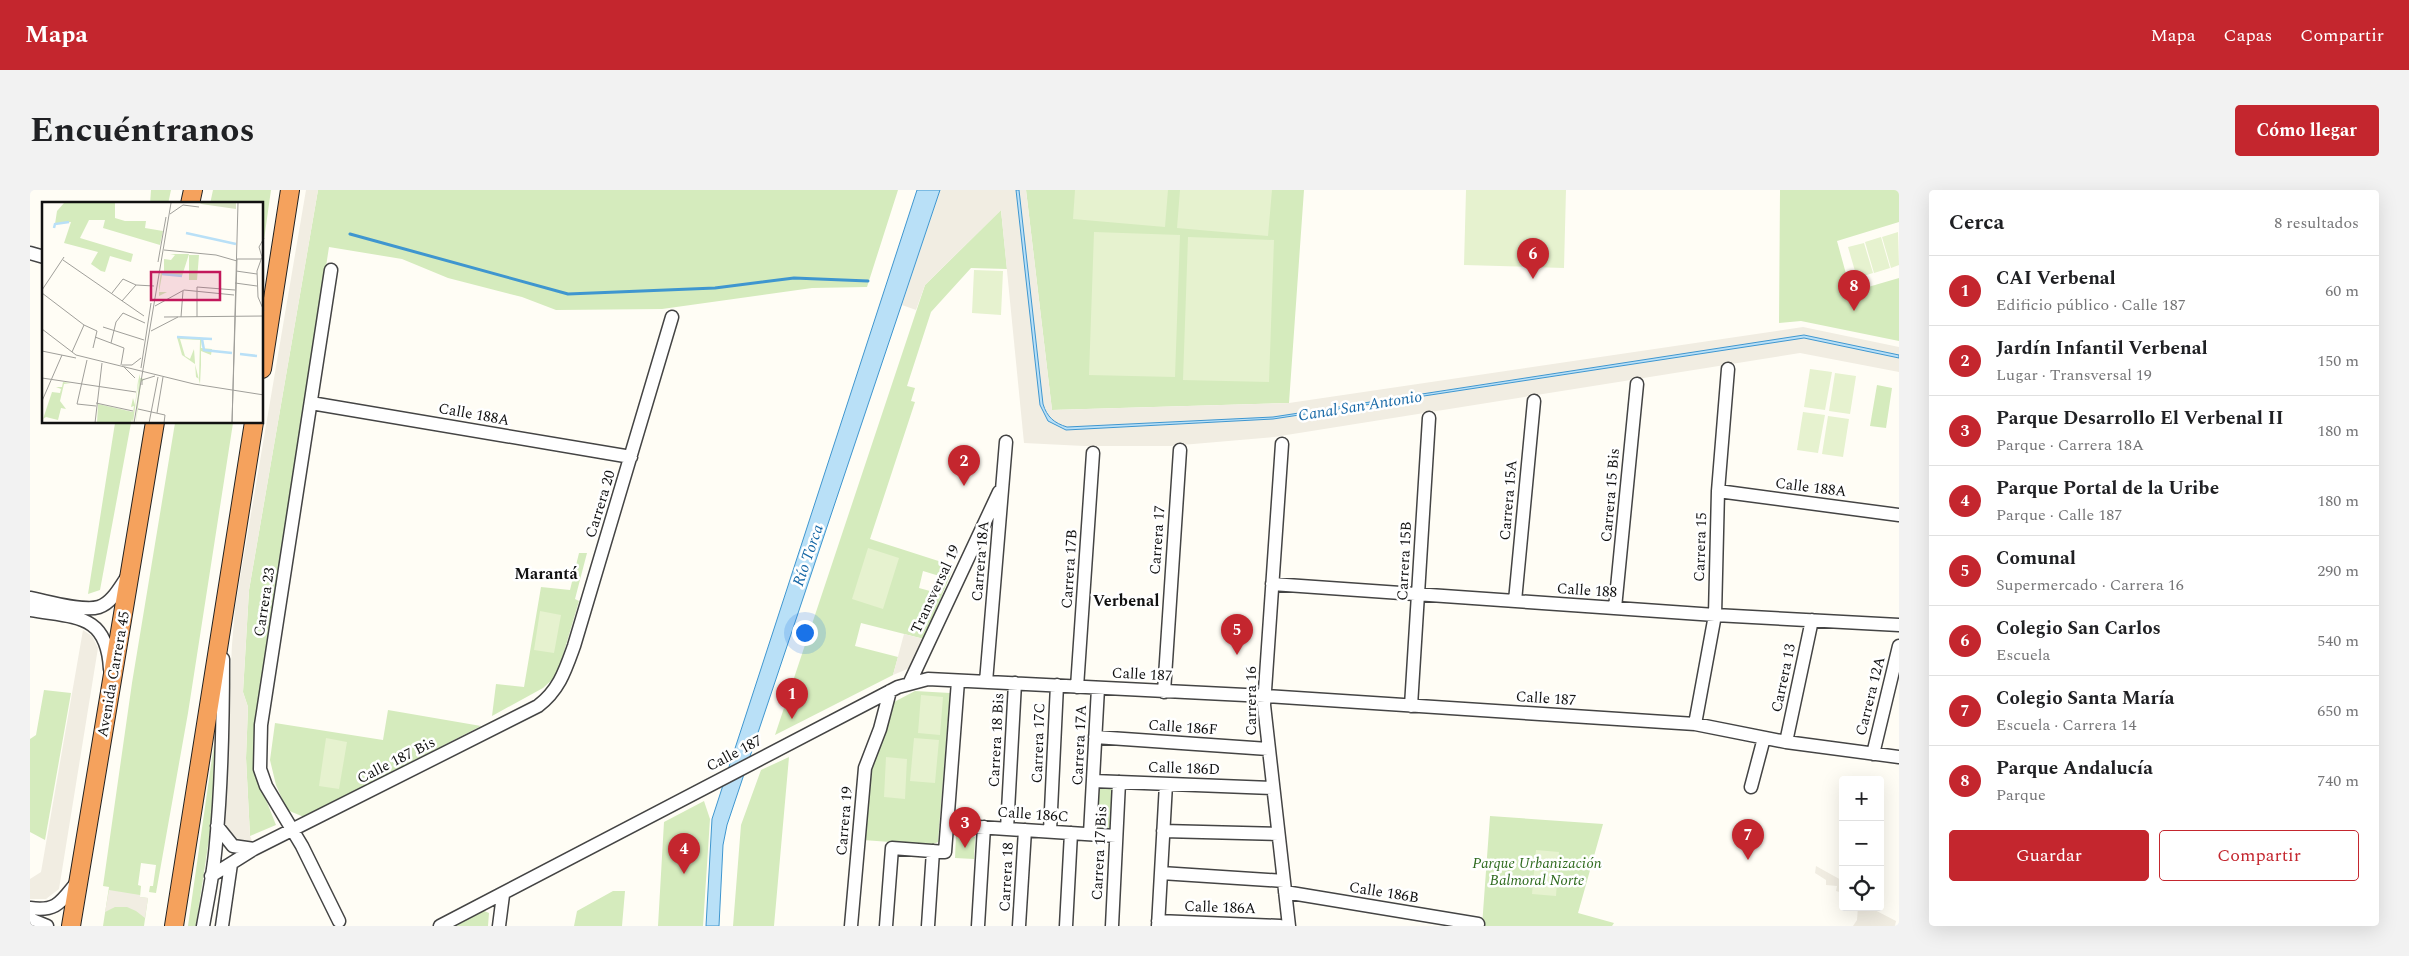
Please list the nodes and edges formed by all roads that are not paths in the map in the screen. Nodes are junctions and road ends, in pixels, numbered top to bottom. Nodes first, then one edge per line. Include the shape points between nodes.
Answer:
1 (290, 190) edge
2 (331, 270) dead end
3 (672, 317) dead end
4 (264, 356) edge
5 (1728, 369) dead end
6 (1637, 384) dead end
7 (1534, 401) dead end
8 (311, 403) junction
9 (1429, 418) dead end
10 (155, 424) edge
11 (254, 424) edge
12 (1006, 442) dead end
13 (1282, 444) dead end
14 (1180, 450) dead end
15 (1093, 453) dead end
16 (631, 457) junction
17 (1002, 483) junction
18 (1718, 492) junction
19 (1899, 515) edge
20 (131, 571) junction
21 (1272, 584) junction
22 (1418, 595) junction
23 (30, 598) edge
24 (1515, 601) junction
25 (1615, 608) junction
26 (30, 610) edge
27 (1715, 615) junction
28 (223, 619) junction
29 (1812, 620) junction
30 (1899, 625) edge
31 (1899, 646) edge
32 (958, 681) junction
33 (910, 682) junction
34 (986, 682) junction
35 (1015, 683) junction
36 (111, 684) junction
37 (1056, 686) junction
38 (1077, 687) junction
39 (1098, 688) junction
40 (890, 690) junction
41 (1164, 692) junction
42 (551, 696) joint
43 (1265, 696) junction
44 (866, 703) junction
45 (1411, 706) junction
46 (882, 721) junction
47 (1695, 724) junction
48 (1096, 737) junction
49 (1764, 738) junction
50 (1786, 742) junction
51 (1268, 749) junction
52 (1873, 754) junction
53 (1899, 757) edge
54 (1093, 781) junction
55 (1119, 782) junction
56 (1166, 784) junction
57 (1273, 788) junction
58 (1751, 788) dead end
59 (947, 825) junction
60 (218, 826) junction
61 (984, 827) junction
62 (1007, 829) junction
63 (292, 830) junction
64 (1025, 830) junction
65 (1050, 831) junction
66 (1163, 831) junction
67 (1071, 833) junction
68 (1090, 834) junction
69 (1278, 834) junction
70 (1116, 836) junction
71 (254, 849) junction
72 (939, 852) junction
73 (231, 864) junction
74 (1161, 873) junction
75 (211, 876) junction
76 (79, 879) junction
77 (1284, 887) junction
78 (503, 895) junction
79 (30, 908) edge
80 (30, 919) edge
81 (1413, 920) edge
82 (339, 921) dead end
83 (1158, 923) edge
84 (1478, 924) dead end
85 (47, 926) edge
86 (71, 926) edge
87 (174, 926) edge
88 (203, 926) edge
89 (222, 926) edge
90 (440, 926) edge
91 (499, 926) edge
92 (850, 926) edge
93 (886, 926) edge
94 (928, 926) edge
95 (978, 926) edge
96 (1019, 926) edge
97 (1066, 926) edge
98 (1112, 926) edge
99 (1280, 926) edge
100 (1289, 926) edge

1 - 4 highway
2 - 8 street, Carrera 23
3 - 16 street, Carrera 20
5 - 18 street, Carrera 15
6 - 25 street, Carrera 15 Bis
7 - 24 street, Carrera 15A
8 - 16 street, Calle 188A
8 - 63 street, Carrera 23 via 259,752 266,786
9 - 22 street, Carrera 15B
10 - 20 highway, Avenida Carrera 45
11 - 28 highway
12 - 17 street, Carrera 18A
13 - 21 street, Carrera 16
14 - 41 street, Carrera 17
15 - 38 street, Carrera 17B
16 - 42 street, Carrera 20 via 564,675
17 - 33 street, Transversal 19
17 - 34 street, Carrera 18A
18 - 19 street, Calle 188A
18 - 27 street, Carrera 15
20 - 23 street via 117,592 99,608
20 - 36 highway, Avenida Carrera 45
21 - 22 street, Calle 188
21 - 43 street, Carrera 16
22 - 24 street, Calle 188
22 - 45 street, Carrera 15B
24 - 25 street, Calle 188
25 - 27 street, Calle 188
26 - 36 street via 82,619 92,624 106,645
27 - 29 street, Calle 188
27 - 47 street, Carrera 15
28 - 60 street via 223,746
28 - 87 highway
29 - 30 street, Calle 188
29 - 50 street, Carrera 13
31 - 52 street, Carrera 12A
32 - 33 street, Calle 187 via 928,679
32 - 34 street, Calle 187
32 - 59 street
33 - 40 street, Calle 187
34 - 35 street, Calle 187
35 - 37 street, Calle 187
35 - 62 street, Carrera 18 Bis
36 - 76 highway, Avenida Carrera 45
37 - 38 street, Calle 187
37 - 65 street, Carrera 17C
38 - 39 street, Calle 187
39 - 41 street, Calle 187
39 - 48 street, Carrera 17A
40 - 44 street, Calle 187
40 - 46 street, Carrera 19
41 - 43 street, Calle 187
42 - 63 street, Calle 187 Bis via 538,706
43 - 45 street, Calle 187
43 - 51 street, Carrera 16
44 - 46 street via 879,707
44 - 78 street, Calle 187
45 - 47 street, Calle 187
46 - 92 street, Carrera 19 via 865,768
47 - 49 street, Calle 187
48 - 51 street, Calle 186F
48 - 54 street, Carrera 17A
49 - 50 street, Calle 187
49 - 58 street
50 - 52 street, Calle 187
51 - 57 street, Carrera 16
52 - 53 street, Calle 187
54 - 55 street, Calle 186D
54 - 68 street, Carrera 17A
55 - 56 street, Calle 186D
55 - 70 street, Carrera 17 Bis
56 - 57 street, Calle 186D
56 - 66 street
57 - 69 street, Carrera 16
59 - 61 street, Calle 186C
59 - 72 street
60 - 71 street via 233,846
60 - 75 street
61 - 62 street, Calle 186C
61 - 95 street
62 - 64 street, Calle 186C
63 - 71 street, Calle 187 Bis
63 - 82 street, Carrera 23
64 - 65 street, Calle 186C
64 - 96 street, Carrera 18
65 - 67 street, Calle 186C
66 - 69 street
66 - 74 street
67 - 68 street, Calle 186C
67 - 97 street
68 - 70 street, Calle 186C
69 - 77 street, Carrera 16
70 - 98 street, Carrera 17 Bis
71 - 73 street, Calle 187 Bis
72 - 93 street via 892,848
72 - 94 street
73 - 75 street, Calle 187 Bis
73 - 89 street
74 - 77 street, Calle 186B
74 - 83 street
75 - 88 street
76 - 79 street via 55,907
76 - 86 highway, Avenida Carrera 45
77 - 81 street, Calle 186B
77 - 100 street, Carrera 16
78 - 90 street, Calle 187
78 - 91 street
80 - 85 street
81 - 84 street, Calle 186B
83 - 99 street, Calle 186A

